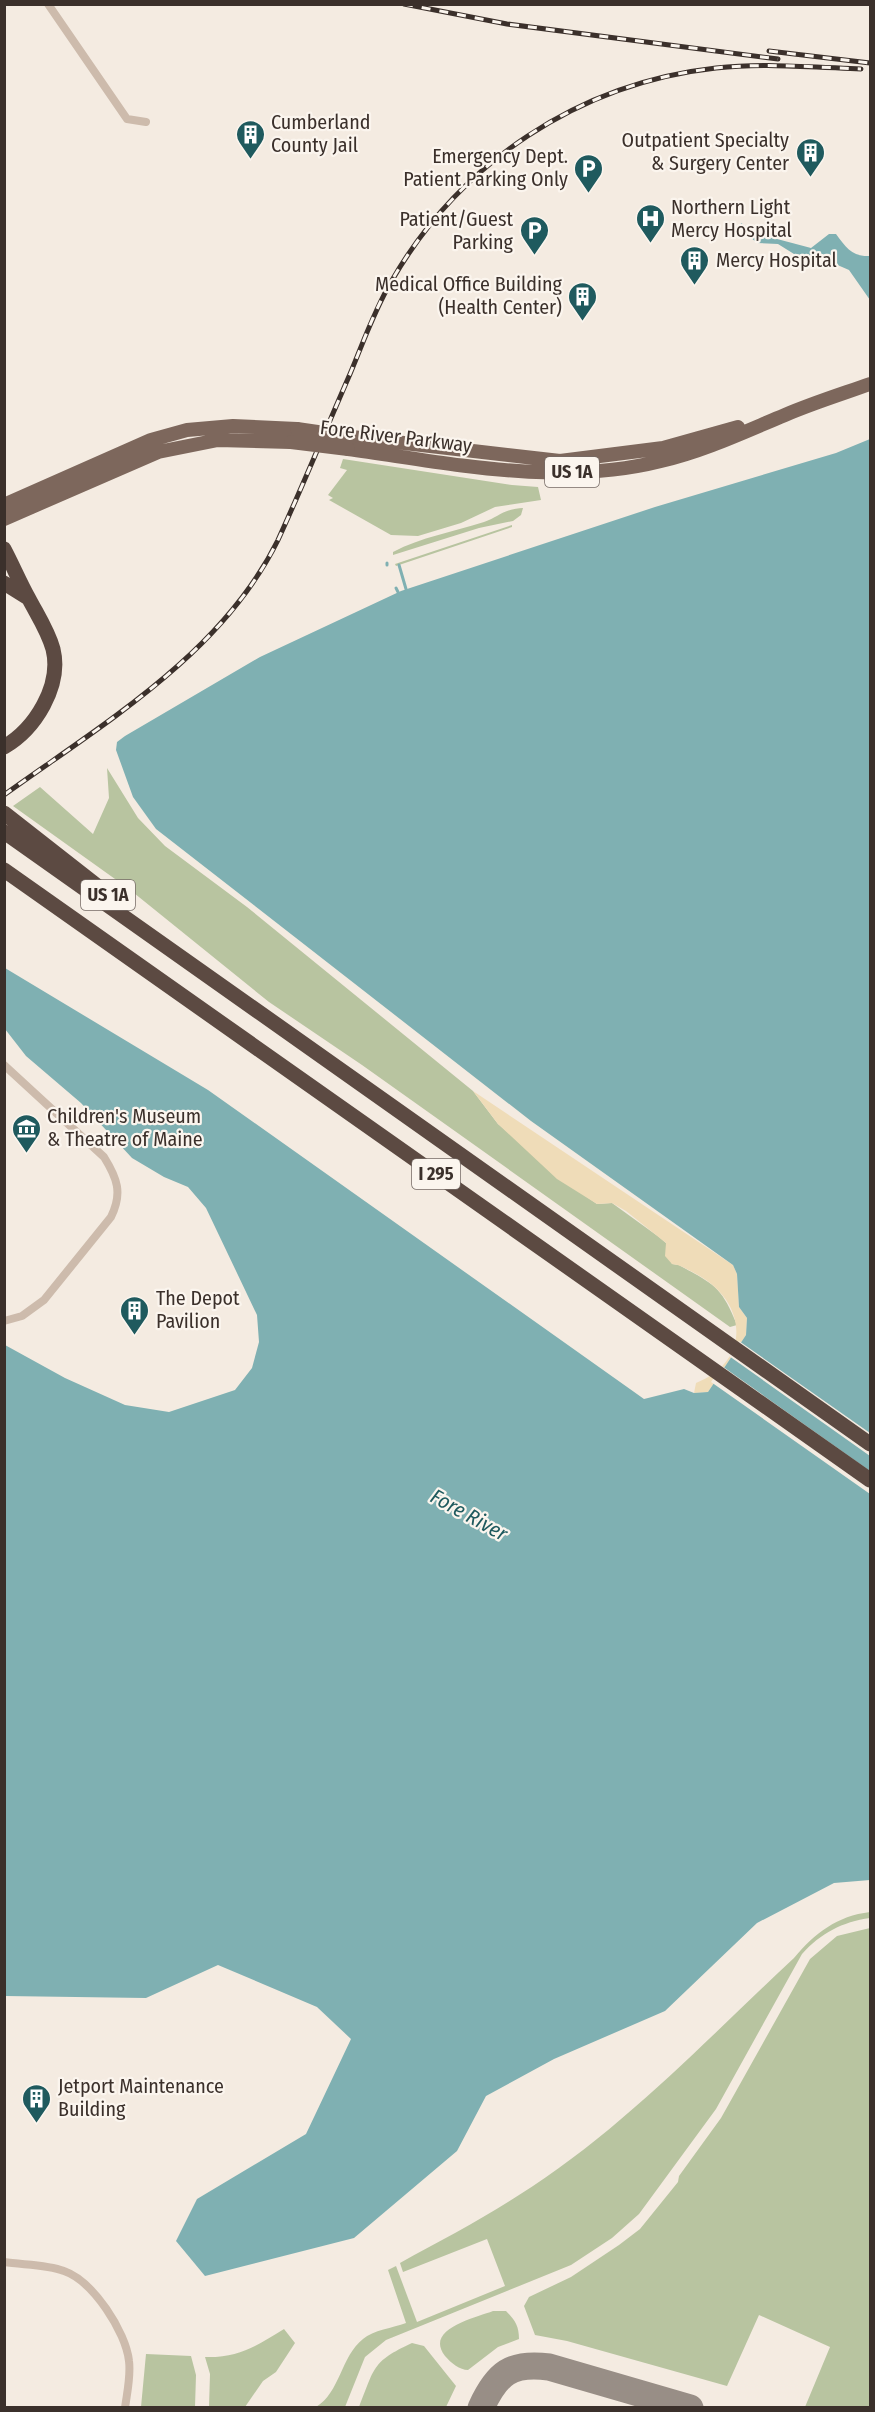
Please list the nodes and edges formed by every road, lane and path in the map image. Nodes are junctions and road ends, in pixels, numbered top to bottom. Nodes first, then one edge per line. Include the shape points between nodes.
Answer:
1 (48, 4) edge
2 (146, 122) dead end
3 (870, 384) edge
4 (350, 443) junction
5 (4, 505) edge
6 (4, 519) edge
7 (4, 549) edge
8 (4, 583) edge
9 (28, 598) junction
10 (4, 747) edge
11 (4, 813) edge
12 (5, 833) edge
13 (4, 870) edge
14 (4, 875) edge
15 (48, 900) junction
16 (197, 966) junction
17 (4, 1065) edge
18 (4, 1321) edge
19 (870, 1444) edge
20 (870, 1480) edge
21 (4, 2262) edge
22 (125, 2408) edge

1 - 2 street via 127,119
3 - 4 main road, Fore River Parkway / US 1A via 700,450 659,462 606,470 535,473
4 - 5 main road, Fore River Parkway / US 1A, bridge via 297,429 233,426 187,430 151,440
4 - 6 main road, Fore River Parkway / US 1A, bridge via 239,439 191,444 127,464
7 - 9 highway
8 - 9 highway
9 - 10 highway via 44,626 54,666 46,701 36,718
11 - 16 highway, US 1A
12 - 16 highway, I 295
13 - 15 highway, I 295
14 - 15 highway
15 - 20 highway, I 295
16 - 19 highway, I 295
17 - 18 street via 104,1157 118,1187 111,1217 44,1300 22,1316
21 - 22 street via 62,2270 77,2276 90,2288 126,2345 130,2363

